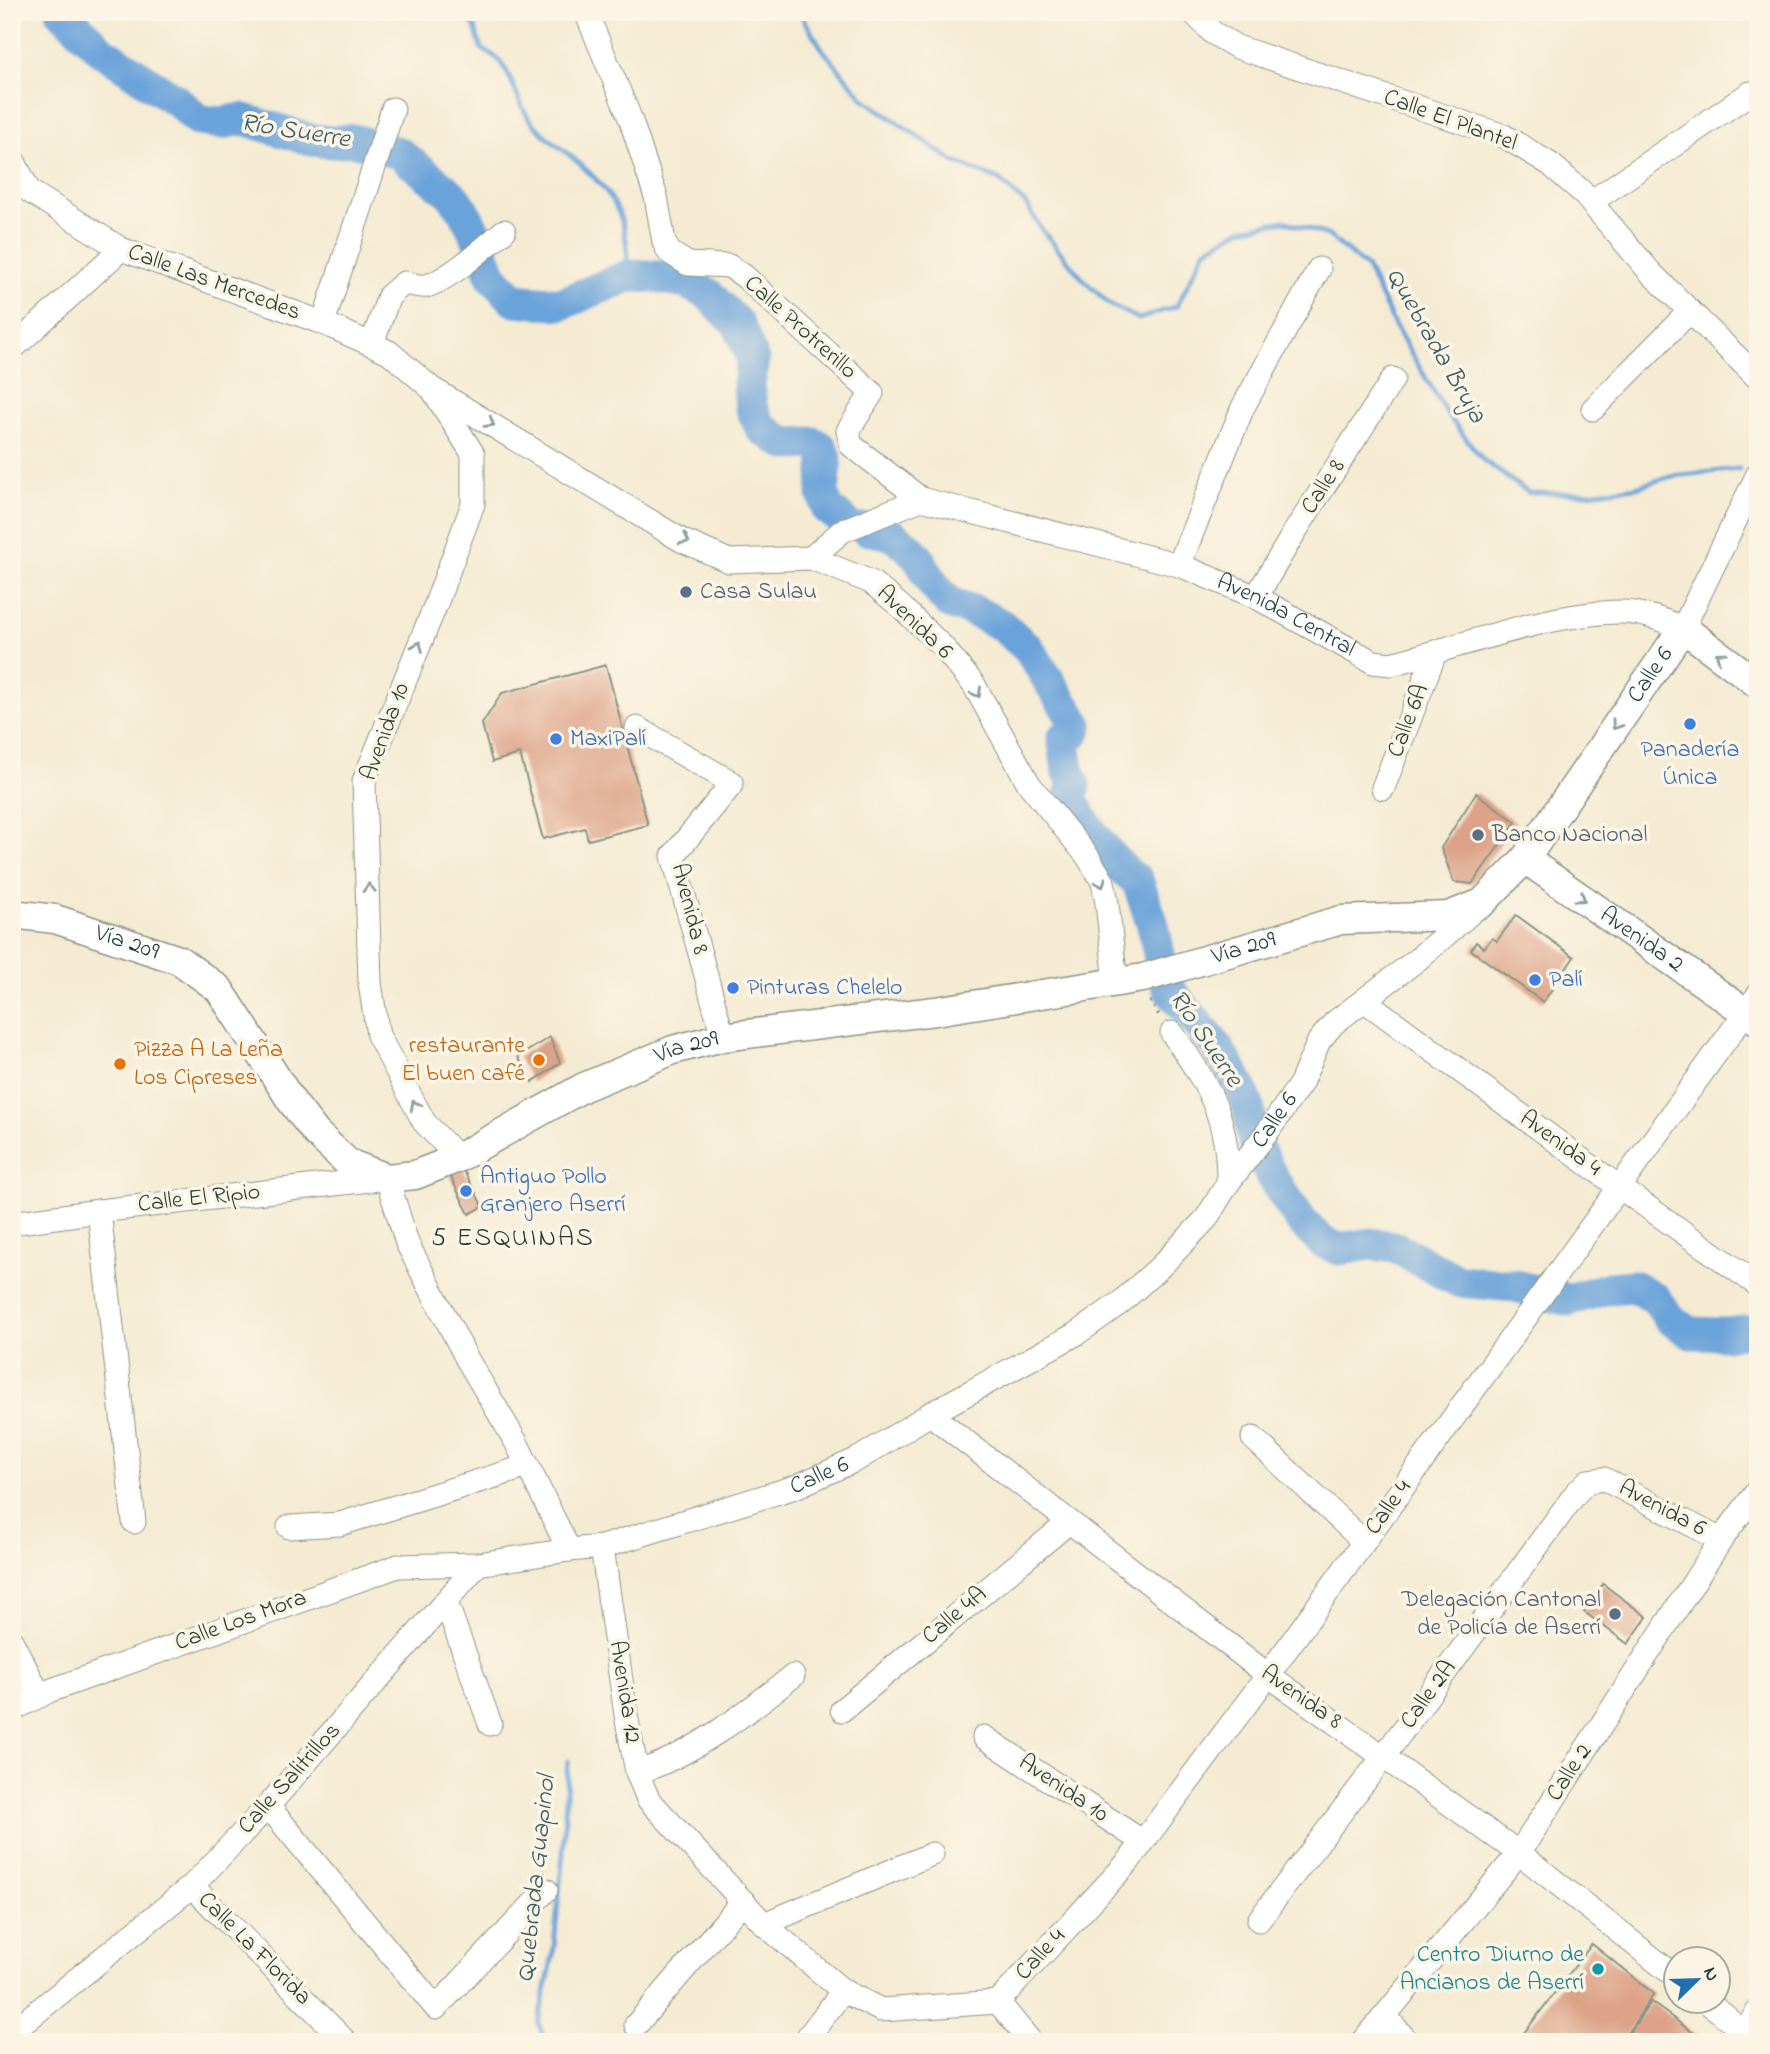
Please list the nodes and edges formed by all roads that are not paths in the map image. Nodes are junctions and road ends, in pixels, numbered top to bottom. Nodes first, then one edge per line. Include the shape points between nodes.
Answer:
1 (586, 12) edge
2 (1193, 12) edge
3 (1750, 93) dead end
4 (393, 109) dead end
5 (13, 162) edge
6 (1591, 202) junction
7 (504, 231) dead end
8 (121, 249) junction
9 (1319, 269) dead end
10 (1690, 311) junction
11 (323, 323) junction
12 (372, 344) junction
13 (12, 349) edge
14 (1758, 378) edge
15 (1393, 379) dead end
16 (432, 388) junction
17 (1593, 409) dead end
18 (1758, 474) edge
19 (921, 499) junction
20 (811, 558) junction
21 (1179, 565) junction
22 (1256, 597) junction
23 (1683, 628) junction
24 (1435, 653) junction
25 (1758, 684) edge
26 (637, 728) dead end
27 (1383, 788) dead end
28 (1525, 859) junction
29 (1482, 903) junction
30 (12, 914) edge
31 (1134, 979) junction
32 (1365, 1000) junction
33 (1753, 1010) edge
34 (1172, 1033) road end
35 (723, 1037) junction
36 (458, 1158) junction
37 (387, 1178) junction
38 (1228, 1182) junction
39 (1619, 1187) junction
40 (99, 1211) junction
41 (12, 1223) edge
42 (1758, 1285) edge
43 (930, 1414) junction
44 (1254, 1438) dead end
45 (528, 1466) junction
46 (1604, 1479) joint
47 (1756, 1499) edge
48 (134, 1522) dead end
49 (1068, 1523) junction
50 (289, 1527) dead end
51 (1721, 1540) junction
52 (1364, 1542) junction
53 (602, 1547) junction
54 (569, 1550) junction
55 (478, 1564) junction
56 (446, 1602) junction
57 (12, 1642) edge
58 (1268, 1675) junction
59 (793, 1676) dead end
60 (40, 1696) junction
61 (12, 1710) edge
62 (842, 1710) dead end
63 (490, 1724) dead end
64 (984, 1737) dead end
65 (1384, 1756) junction
66 (637, 1772) junction
67 (268, 1806) junction
68 (1143, 1842) junction
69 (1519, 1853) junction
70 (932, 1854) dead end
71 (192, 1886) junction
72 (546, 1890) dead end
73 (743, 1901) junction
74 (1259, 1920) dead end
75 (764, 1924) junction
76 (1662, 1967) edge
77 (843, 1991) junction
78 (998, 2001) junction
79 (1758, 2011) edge
80 (1385, 2016) junction
81 (1726, 2016) edge
82 (636, 2025) dead end
83 (12, 2032) edge
84 (1744, 2038) edge
85 (346, 2042) edge
86 (804, 2042) edge
87 (1031, 2042) edge
88 (1363, 2042) edge
89 (1408, 2042) edge

1 - 19 street, Calle Protrerillo via 630,118 669,252 688,264 729,266 744,276 872,393 848,431 851,444
2 - 6 street, Calle El Plantel via 1213,33 1237,47 1504,136 1550,164
3 - 6 street
4 - 11 street
5 - 8 street, Calle Las Mercedes via 29,191
6 - 10 street, Calle El Plantel
7 - 12 street via 439,279 424,287 404,284 396,290 389,296
8 - 11 street, Calle Las Mercedes
8 - 13 street
9 - 21 street via 1243,407
10 - 14 street, Calle El Plantel
10 - 17 street
11 - 12 street, Calle Las Mercedes
12 - 16 street, Calle Las Mercedes via 389,352
15 - 22 street, Calle 8
16 -> 20 street, Avenida 6 via 681,540 729,561
36 -> 16 street, Avenida 10 via 424,1122 378,1035 370,983 364,781 473,504 472,454
18 - 23 street, Calle 6
19 - 20 street via 842,531
19 - 21 street, Avenida Central
20 -> 31 street, Avenida 6 via 871,582 942,646 974,685 1029,784 1103,882
21 - 22 street, Avenida Central
22 - 24 street, Avenida Central via 1373,662 1391,664
23 - 24 street, Avenida Central via 1660,618 1623,612 1556,620
25 -> 23 main road, Avenida Central
23 -> 28 main road, Calle 6
24 - 27 street, Calle 6A
26 - 35 street, Avenida 8 via 731,785 673,856
28 - 29 main road, Calle 6
28 -> 33 main road, Avenida 2
29 - 31 main road, Vía 209 via 1448,916 1341,920
29 - 32 street, Calle 6
30 - 37 main road, Vía 209 via 55,919 179,960 219,989 316,1133 348,1163
31 - 35 main road, Vía 209 via 935,1011
32 - 38 street, Calle 6 via 1319,1041 1301,1083
32 - 39 street, Avenida 4
33 - 39 street, Calle 4
34 - 38 street via 1197,1068 1215,1105 1225,1132
35 - 36 main road, Vía 209 via 673,1050 584,1087
36 - 37 main road, Vía 209 via 415,1175
37 - 40 street, Calle El Ripio
37 - 45 street via 407,1243
38 - 43 street, Calle 6 via 1206,1219 1120,1303 1076,1334
39 - 42 street, Avenida 4
39 - 52 street, Calle 4
40 - 41 street, Calle El Ripio
40 - 48 street
43 - 49 street, Avenida 8
43 - 53 street, Calle 6 via 858,1459 795,1487
44 - 52 street
45 - 50 street via 340,1524
45 - 54 street
46 - 51 street, Avenida 6
46 - 65 street, Calle 2A via 1588,1481 1576,1493
47 - 51 street, Calle 2
49 - 58 street, Avenida 8
49 - 62 street, Calle 4A
51 - 69 street, Calle 2
52 - 58 street, Calle 4
53 - 54 street
53 - 66 street, Avenida 12
54 - 55 street
55 - 56 street, Calle Salitrillos
55 - 60 street, Calle Los Mora via 398,1566
56 - 63 street
56 - 67 street, Calle Salitrillos
57 - 60 street
58 - 65 street, Avenida 8
58 - 68 street, Calle 4
59 - 66 street via 694,1746
60 - 61 street, Calle Los Mora
64 - 68 street, Avenida 10
65 - 69 street, Avenida 8
65 - 74 street, Calle 2A
66 - 73 street, Avenida 12 via 648,1799
67 - 71 street, Calle Salitrillos
67 - 72 street via 436,2008
68 - 78 street, Calle 4
69 - 76 street, Avenida 8
69 - 80 street, Calle 2
70 - 75 street
71 - 83 street, Calle Salitrillos
71 - 85 street, Calle La Florida
73 - 75 street, Avenida 12
73 - 82 street
75 - 77 street, Avenida 12
77 - 78 street, Avenida 12 via 881,2010
77 - 86 street
78 - 87 street
79 - 84 street
80 - 88 street, Calle 2
80 - 89 street
81 - 84 street

